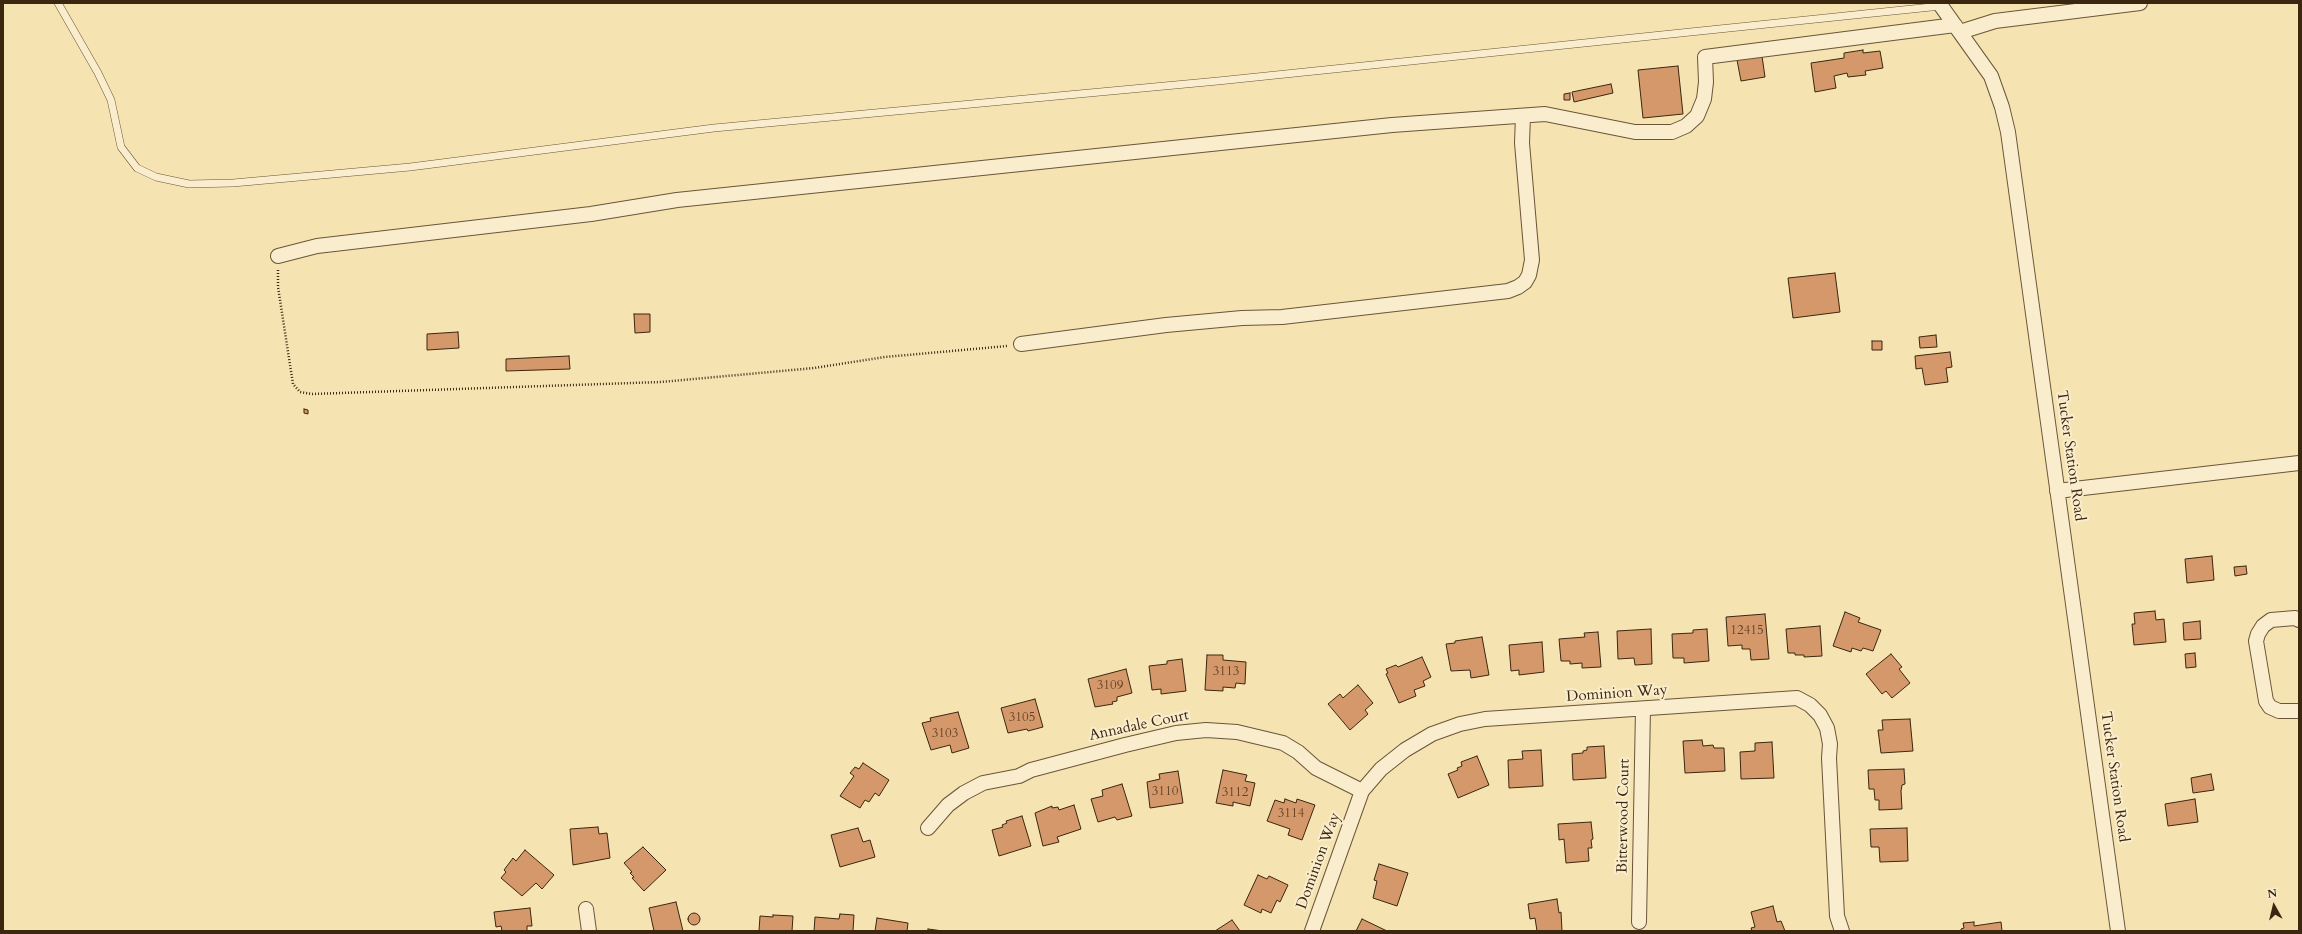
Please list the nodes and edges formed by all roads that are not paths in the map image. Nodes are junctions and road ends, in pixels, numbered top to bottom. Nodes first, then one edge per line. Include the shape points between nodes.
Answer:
1 (58, 3) edge
2 (2140, 3) edge
3 (1940, 4) edge
4 (1958, 29) junction
5 (1523, 116) junction
6 (278, 256) road end
7 (1021, 344) road end
8 (2299, 463) edge
9 (2057, 491) junction
10 (2299, 620) edge
11 (1643, 710) junction
12 (2299, 711) edge
13 (1362, 791) junction
14 (928, 828) dead end
15 (586, 909) dead end
16 (1639, 922) dead end
17 (589, 931) edge
18 (1312, 931) edge
19 (1842, 931) edge
20 (2118, 931) edge

1 - 3 lane via 111,100 121,146 133,163 137,168 156,176 189,184 233,183 410,167 714,128 1218,82
2 - 4 street via 1996,21
3 - 4 street, Tucker Station Road
4 - 5 street via 1705,57 1704,100 1697,116 1686,126 1672,132 1635,132 1545,114
4 - 9 street, Tucker Station Road via 1991,76 2008,132
5 - 6 street via 1392,126 677,200 591,214 317,246
5 - 7 street via 1522,143 1532,260 1529,275 1518,287 1489,294 1282,317 1166,325
8 - 9 street
9 - 20 street, Tucker Station Road
10 - 12 street via 2271,620 2263,626 2256,641 2266,702 2279,711
11 - 13 street, Dominion Way via 1485,719 1460,724 1432,734 1405,750 1381,769
11 - 16 street, Bitterwood Court
11 - 19 street, Dominion Way via 1797,698 1810,705 1820,715 1827,728 1830,744 1837,916
13 - 14 street, Annadale Court via 1316,768 1283,743 1237,732 1206,730 1139,741 1031,770 1019,776 983,783 948,805
13 - 18 street, Dominion Way
15 - 17 street

